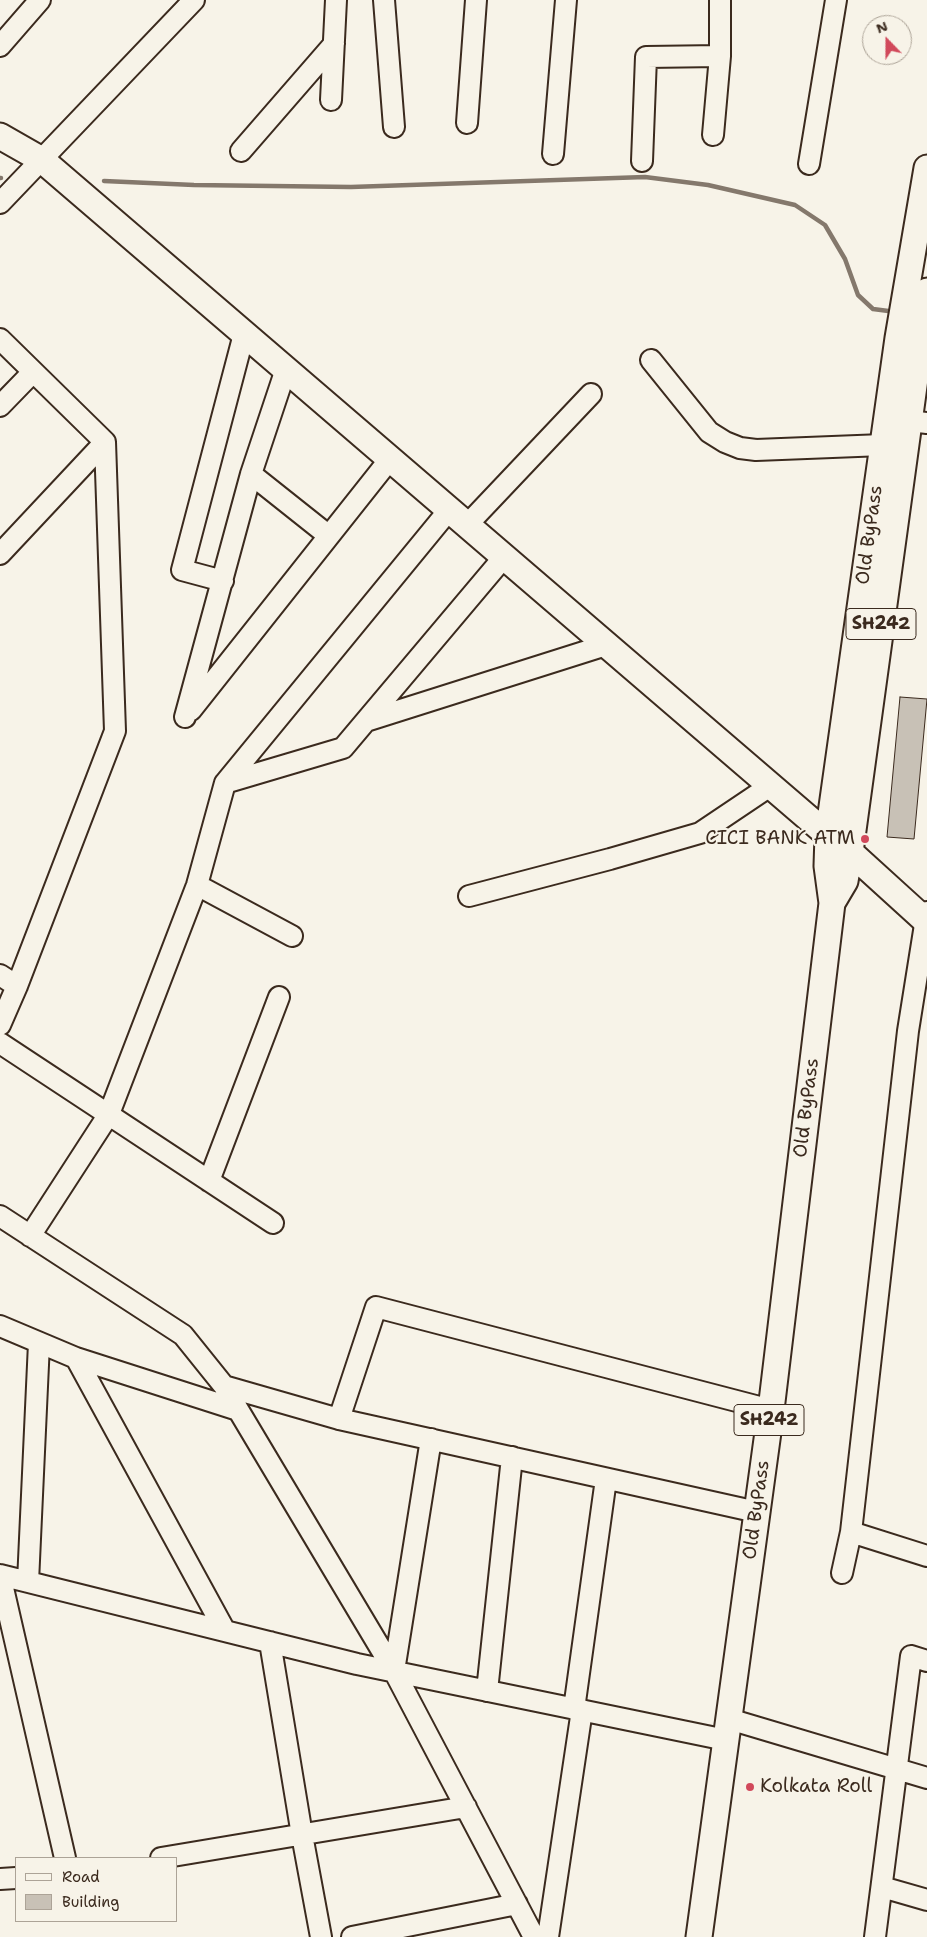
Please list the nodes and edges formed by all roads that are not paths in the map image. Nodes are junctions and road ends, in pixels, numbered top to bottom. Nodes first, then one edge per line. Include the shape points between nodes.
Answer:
1 (40, 0) edge
2 (194, 0) edge
3 (336, 0) edge
4 (384, 0) edge
5 (476, 0) edge
6 (566, 0) edge
7 (720, 0) edge
8 (836, 0) edge
9 (334, 44) junction
10 (0, 46) edge
11 (720, 56) junction
12 (331, 100) dead end
13 (467, 123) dead end
14 (394, 127) dead end
15 (713, 135) dead end
16 (0, 136) edge
17 (242, 151) dead end
18 (553, 154) dead end
19 (42, 160) junction
20 (642, 161) dead end
21 (809, 164) dead end
22 (927, 168) edge
23 (0, 204) edge
24 (916, 288) edge
25 (244, 334) junction
26 (0, 339) edge
27 (651, 360) dead end
28 (286, 369) junction
29 (34, 372) junction
30 (591, 394) dead end
31 (0, 406) edge
32 (907, 421) edge
33 (105, 442) junction
34 (883, 445) junction
35 (390, 459) junction
36 (251, 474) junction
37 (458, 517) junction
38 (329, 536) junction
39 (0, 554) edge
40 (504, 557) junction
41 (223, 581) junction
42 (606, 645) junction
43 (366, 721) junction
44 (226, 783) junction
45 (770, 786) junction
46 (828, 835) junction
47 (850, 852) junction
48 (197, 885) junction
49 (469, 896) dead end
50 (832, 903) junction
51 (926, 918) edge
52 (292, 936) dead end
53 (0, 976) edge
54 (17, 986) junction
55 (279, 996) dead end
56 (0, 1025) edge
57 (0, 1043) edge
58 (109, 1114) junction
59 (209, 1181) junction
60 (0, 1216) edge
61 (273, 1223) dead end
62 (30, 1236) junction
63 (0, 1326) edge
64 (39, 1343) junction
65 (76, 1358) junction
66 (224, 1386) junction
67 (238, 1410) junction
68 (770, 1410) junction
69 (339, 1419) junction
70 (431, 1440) junction
71 (512, 1458) junction
72 (606, 1479) junction
73 (757, 1512) junction
74 (851, 1532) junction
75 (927, 1556) edge
76 (842, 1573) dead end
77 (0, 1575) edge
78 (28, 1582) junction
79 (225, 1631) junction
80 (270, 1642) junction
81 (927, 1661) edge
82 (394, 1671) junction
83 (487, 1691) junction
84 (578, 1710) junction
85 (727, 1730) junction
86 (897, 1769) junction
87 (927, 1778) edge
88 (466, 1807) junction
89 (302, 1835) junction
90 (65, 1857) edge
91 (167, 1857) edge
92 (15, 1878) edge
93 (0, 1879) edge
94 (882, 1887) junction
95 (927, 1900) edge
96 (517, 1904) junction
97 (375, 1935) edge
98 (321, 1937) edge
99 (352, 1937) edge
100 (534, 1937) edge
101 (548, 1937) edge
102 (698, 1937) edge
103 (875, 1937) edge

1 - 10 street
2 - 19 street
3 - 9 street
4 - 14 street
5 - 13 street
6 - 18 street
7 - 11 street
8 - 21 street
9 - 12 street
9 - 17 street
11 - 15 street
11 - 20 street via 646,57
16 - 19 main road
19 - 23 street
19 - 25 main road
22 - 24 main road, Old ByPass / SH242
24 - 32 main road, Old ByPass / SH242 via 908,340
25 - 28 main road
25 - 41 street via 182,570
26 - 29 street
27 - 34 street via 709,432 740,448
28 - 35 main road
28 - 36 street
29 - 31 street
29 - 33 street
30 - 37 street
32 - 34 main road, Old ByPass / SH242
32 - 47 main road, Old ByPass / SH242
33 - 39 street
33 - 54 street via 115,731
34 - 46 main road, Old ByPass / SH242
35 - 37 main road
35 - 38 street
36 - 38 street
36 - 41 street
37 - 40 main road
37 - 44 street
38 - 41 street via 185,717
40 - 42 main road
40 - 43 street
42 - 43 street
42 - 45 main road
43 - 44 street via 343,748
44 - 48 street
45 - 46 main road
45 - 49 street via 700,833
46 - 47 main road
46 - 50 main road, Old ByPass / SH242 via 827,866
47 - 50 main road, Old ByPass / SH242 via 845,881
47 - 51 main road
48 - 52 street
48 - 58 street
50 - 68 main road, Old ByPass / SH242
51 - 74 street via 908,1031
53 - 54 street
54 - 56 street
55 - 59 street
57 - 58 street
58 - 59 street
58 - 62 street
59 - 61 street
60 - 62 street
62 - 66 street via 183,1335
63 - 64 street
64 - 65 street
64 - 78 street
65 - 67 street
65 - 79 street
66 - 67 street
66 - 69 street
67 - 82 street
68 - 69 street via 376,1306
68 - 73 main road, Old ByPass / SH242
69 - 70 street
70 - 71 street
70 - 82 street
71 - 72 street
71 - 83 street
72 - 73 street
72 - 84 street
73 - 85 main road, Old ByPass / SH242
74 - 75 street
74 - 76 street
77 - 78 street
77 - 90 street
78 - 79 street
79 - 80 street
80 - 82 street
80 - 89 street
81 - 86 street via 911,1656
82 - 83 street
82 - 88 street
83 - 84 street
84 - 85 street
84 - 101 street
85 - 86 street
85 - 102 main road, Old ByPass / SH242
86 - 87 street
86 - 94 street
88 - 89 street
88 - 96 street
89 - 91 street
89 - 98 street
92 - 93 street
94 - 95 street
94 - 103 street
96 - 97 street
96 - 100 street
97 - 99 street

